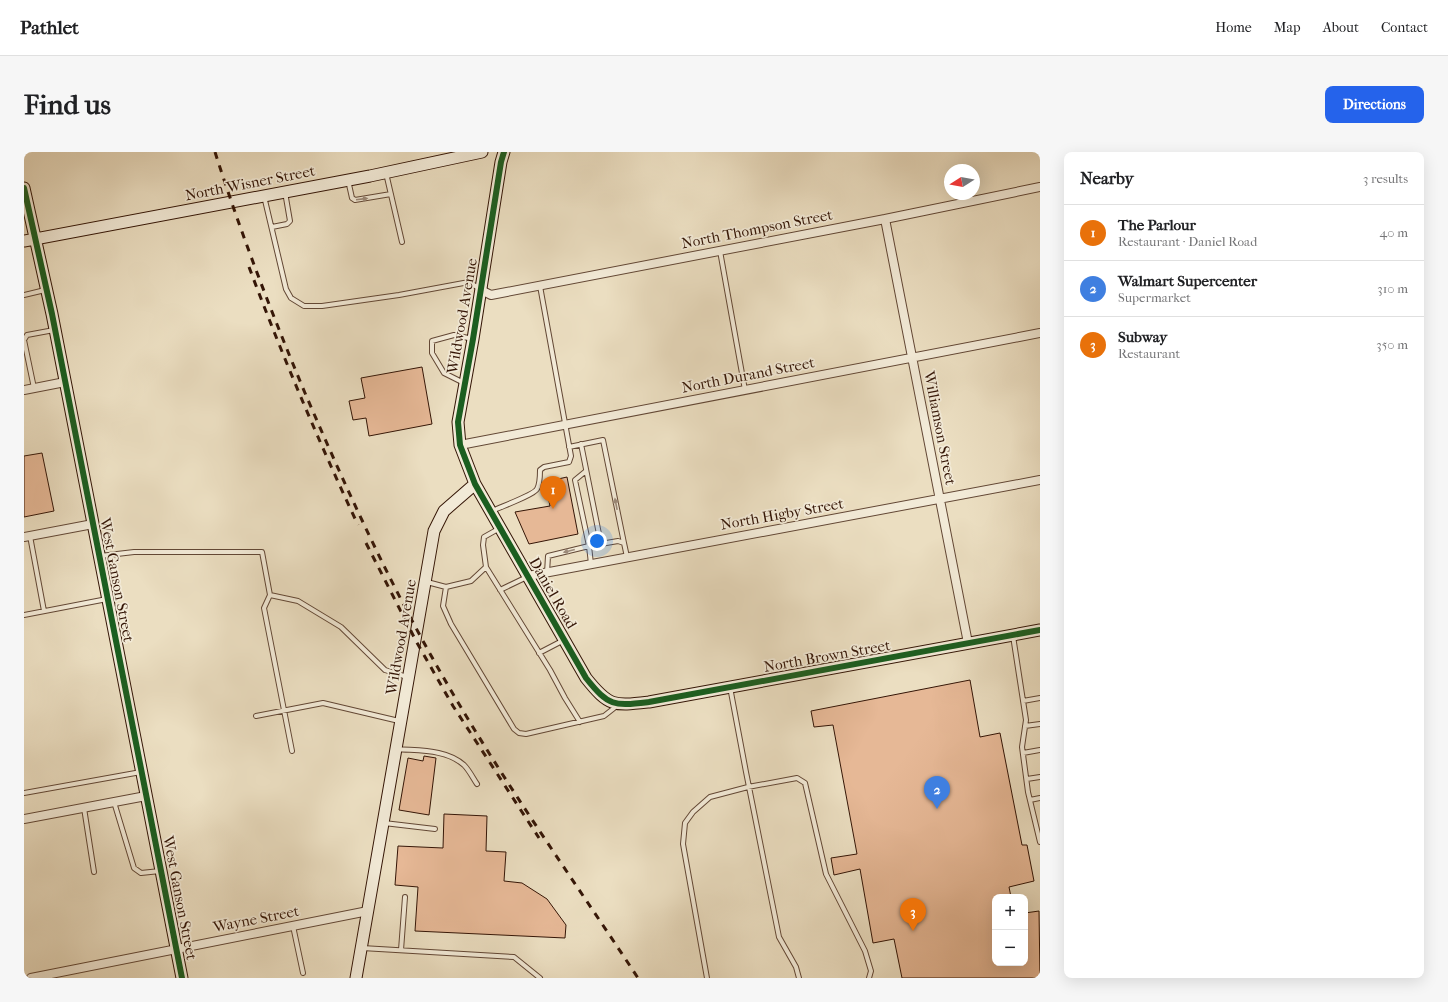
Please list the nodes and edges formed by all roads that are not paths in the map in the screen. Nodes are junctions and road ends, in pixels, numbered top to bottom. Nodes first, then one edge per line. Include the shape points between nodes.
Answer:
1 (482, 152) edge
2 (504, 152) edge
3 (386, 172) junction
4 (348, 180) junction
5 (1040, 187) edge
6 (24, 188) edge
7 (285, 192) junction
8 (391, 194) junction
9 (264, 196) junction
10 (886, 219) junction
11 (272, 227) junction
12 (29, 240) edge
13 (402, 242) dead end
14 (720, 250) junction
15 (540, 286) junction
16 (46, 290) junction
17 (481, 290) junction
18 (24, 295) edge
19 (55, 330) junction
20 (1040, 333) edge
21 (474, 339) junction
22 (912, 358) junction
23 (65, 382) junction
24 (464, 383) junction
25 (34, 388) junction
26 (24, 390) edge
27 (745, 390) junction
28 (564, 425) junction
29 (581, 444) junction
30 (460, 445) junction
31 (569, 447) junction
32 (586, 471) junction
33 (1040, 480) edge
34 (475, 484) junction
35 (940, 500) junction
36 (492, 512) junction
37 (93, 524) junction
38 (500, 528) junction
39 (27, 537) edge
40 (624, 543) junction
41 (601, 544) junction
42 (588, 546) junction
43 (99, 556) junction
44 (627, 557) junction
45 (591, 564) junction
46 (486, 567) junction
47 (547, 573) junction
48 (528, 576) junction
49 (426, 581) junction
50 (446, 587) junction
51 (500, 590) junction
52 (270, 595) junction
53 (107, 599) junction
54 (44, 611) junction
55 (24, 615) edge
56 (1040, 630) edge
57 (1012, 635) junction
58 (564, 640) junction
59 (968, 643) junction
60 (540, 653) junction
61 (410, 678) junction
62 (730, 687) junction
63 (1040, 698) edge
64 (1023, 701) junction
65 (619, 705) junction
66 (284, 710) junction
67 (256, 716) dead end
68 (402, 722) junction
69 (580, 722) junction
70 (1040, 724) edge
71 (1026, 726) junction
72 (397, 749) junction
73 (1040, 750) edge
74 (292, 751) dead end
75 (1023, 753) junction
76 (142, 772) junction
77 (1040, 777) edge
78 (1027, 779) junction
79 (477, 784) dead end
80 (748, 787) junction
81 (24, 793) edge
82 (146, 796) junction
83 (1040, 798) edge
84 (1030, 800) junction
85 (114, 802) junction
86 (84, 808) junction
87 (24, 819) edge
88 (383, 823) junction
89 (435, 829) dead end
90 (1039, 829) edge
91 (1040, 842) edge
92 (161, 870) junction
93 (94, 872) dead end
94 (404, 897) dead end
95 (368, 911) junction
96 (293, 926) junction
97 (362, 948) junction
98 (176, 949) junction
99 (401, 950) junction
100 (302, 973) dead end
101 (31, 978) edge
102 (182, 978) edge
103 (356, 978) edge
104 (540, 978) edge
105 (707, 978) edge
106 (799, 978) edge
107 (869, 978) edge

1 - 3 street, North Wisner Street
2 - 17 street, Wildwood Avenue
3 - 4 street, North Wisner Street
3 - 8 lane
4 - 7 street, North Wisner Street
4 -> 8 lane via 352,198 355,200
5 - 10 street, North Thompson Street
6 - 12 street, West Ganson Street
7 - 9 street, North Wisner Street
7 - 11 lane via 290,221
8 - 13 lane
9 - 11 lane
9 - 12 street, North Wisner Street
10 - 14 street, North Thompson Street
10 - 22 street, Williamson Street
11 - 17 lane via 286,289 291,298 304,306 322,306 399,295 469,282
12 - 16 street, West Ganson Street
14 - 15 street, North Thompson Street
14 - 27 lane
15 - 17 street, North Thompson Street via 491,294
15 - 28 lane
16 - 18 lane
16 - 19 street, West Ganson Street
17 - 21 street, Wildwood Avenue
19 - 23 street, West Ganson Street
19 - 25 lane via 27,335 24,340
20 - 22 street, North Durand Street
21 - 24 street, Wildwood Avenue
21 - 24 lane via 454,335 432,340 432,352 444,373
22 - 27 street, North Durand Street
22 - 35 street, Williamson Street
23 - 25 street
23 - 37 street, West Ganson Street
24 - 30 street, Wildwood Avenue via 458,422
25 - 26 street
27 - 28 street, North Durand Street
28 - 30 street, North Durand Street
28 - 31 lane
29 - 31 lane
29 - 32 lane
40 -> 29 lane via 603,440
30 - 34 street, Wildwood Avenue
31 - 36 lane via 569,462 540,470 538,488 532,494
32 - 41 lane
32 - 42 lane via 575,480
33 - 35 street, North Higby Street
34 - 36 street, Daniel Road
34 - 49 street, Wildwood Avenue via 444,511 434,531
35 - 44 street, North Higby Street
35 - 59 street, Williamson Street
36 - 38 street, Daniel Road
37 - 39 street
37 - 43 street, West Ganson Street
38 - 46 lane via 484,537
38 - 48 street, Daniel Road
39 - 54 lane
40 - 41 lane via 618,541
40 - 44 lane
41 - 42 lane
42 - 45 lane
42 -> 47 lane via 548,556
43 - 52 lane via 134,552 262,552
43 - 53 street, West Ganson Street
44 - 45 street, North Higby Street
45 - 47 street, North Higby Street
46 - 50 lane via 471,581
46 - 51 lane
47 - 48 street, North Higby Street
48 - 51 lane
48 - 58 street, Daniel Road
49 - 50 lane
49 - 61 street, Wildwood Avenue
50 - 69 lane via 443,606 451,624 514,729 526,734
51 - 60 lane
52 - 61 lane via 298,601 341,627 385,670
52 - 66 lane via 264,608
53 - 54 lane
53 - 76 street, West Ganson Street
54 - 55 lane
56 - 57 street, North Brown Street
57 - 59 street, North Brown Street
57 - 64 lane
58 - 60 lane
58 - 65 street, Daniel Road via 595,690 605,699
59 - 62 street, North Brown Street
60 - 69 lane
61 - 68 street, Wildwood Avenue
62 - 65 street, North Brown Street
62 - 80 lane
63 - 64 lane
64 - 71 lane
65 - 69 lane via 604,716
66 - 67 lane
66 - 68 lane via 323,703
66 - 74 lane
68 - 72 street, Wildwood Avenue
70 - 71 lane
71 - 75 lane
72 - 79 lane via 440,753 453,758 464,766
72 - 88 street, Wildwood Avenue
73 - 75 lane
75 - 78 lane
76 - 81 lane
76 - 82 street, West Ganson Street
77 - 78 lane
78 - 84 lane
80 - 105 lane via 710,797 685,823 682,844
80 - 106 lane via 779,937 796,967
80 - 107 lane via 797,778 805,784 826,874 865,951 871,971
82 - 85 street
82 - 92 street, West Ganson Street
83 - 84 lane
84 - 90 lane
85 - 86 street
85 - 92 lane via 134,868 142,873
86 - 87 street
86 - 93 lane
88 - 89 lane
88 - 95 street, Wildwood Avenue
90 - 91 lane
92 - 98 street, West Ganson Street
94 - 99 lane
95 - 96 street, Wayne Street
95 - 97 street, Wildwood Avenue
96 - 98 street, Wayne Street
96 - 100 lane
97 - 99 lane
97 - 103 street, Wildwood Avenue
98 - 101 street, Wayne Street
98 - 102 street, West Ganson Street
99 - 104 lane via 514,957

